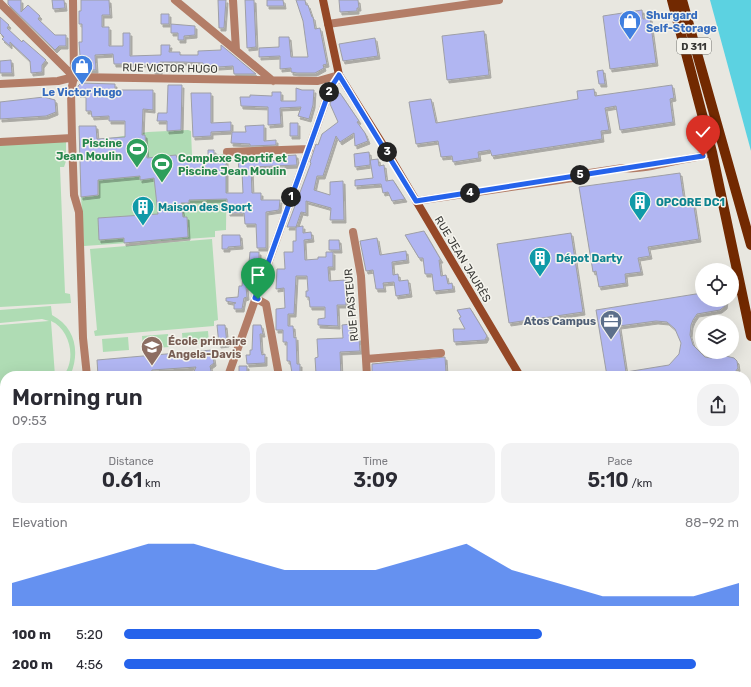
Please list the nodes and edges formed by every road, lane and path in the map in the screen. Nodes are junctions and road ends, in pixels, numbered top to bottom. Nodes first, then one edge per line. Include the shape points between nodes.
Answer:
1 (73, 0) edge
2 (175, 0) edge
3 (233, 0) edge
4 (322, 0) edge
5 (499, 0) edge
6 (672, 0) edge
7 (682, 0) edge
8 (0, 3) edge
9 (458, 3) edge
10 (328, 24) junction
11 (236, 50) junction
12 (339, 75) junction
13 (74, 77) junction
14 (273, 81) junction
15 (0, 84) edge
16 (72, 138) junction
17 (0, 142) edge
18 (309, 149) junction
19 (227, 152) dead end
20 (712, 152) junction
21 (416, 201) junction
22 (353, 232) dead end
23 (751, 245) edge
24 (255, 298) junction
25 (751, 336) edge
26 (441, 353) dead end
27 (366, 359) junction
28 (86, 371) edge
29 (230, 371) edge
30 (278, 371) edge
31 (367, 371) edge
32 (517, 371) edge

1 - 13 street
2 - 11 street
3 - 11 street
4 - 10 street, RUE JEAN JAURÈS
5 - 9 street
6 - 20 main road, D 311
7 - 23 main road, D 311
8 - 13 street
9 - 10 street
10 - 12 street, RUE JEAN JAURÈS
11 - 14 street
12 - 14 street, RUE VICTOR HUGO via 318,81
12 - 18 street via 330,89
12 - 21 street, RUE JEAN JAURÈS
13 - 14 street, RUE VICTOR HUGO
13 - 15 street, RUE VICTOR HUGO via 58,81
13 - 16 street via 71,91
16 - 17 street
16 - 28 street via 74,195 79,212 82,338
18 - 19 street
18 - 24 street
20 - 21 street via 698,158
20 - 25 main road, D 311
21 - 32 street, RUE JEAN JAURÈS
22 - 27 street, RUE PASTEUR via 361,276
24 - 29 street
24 - 30 street via 266,304
26 - 27 street
27 - 31 street, RUE PASTEUR

